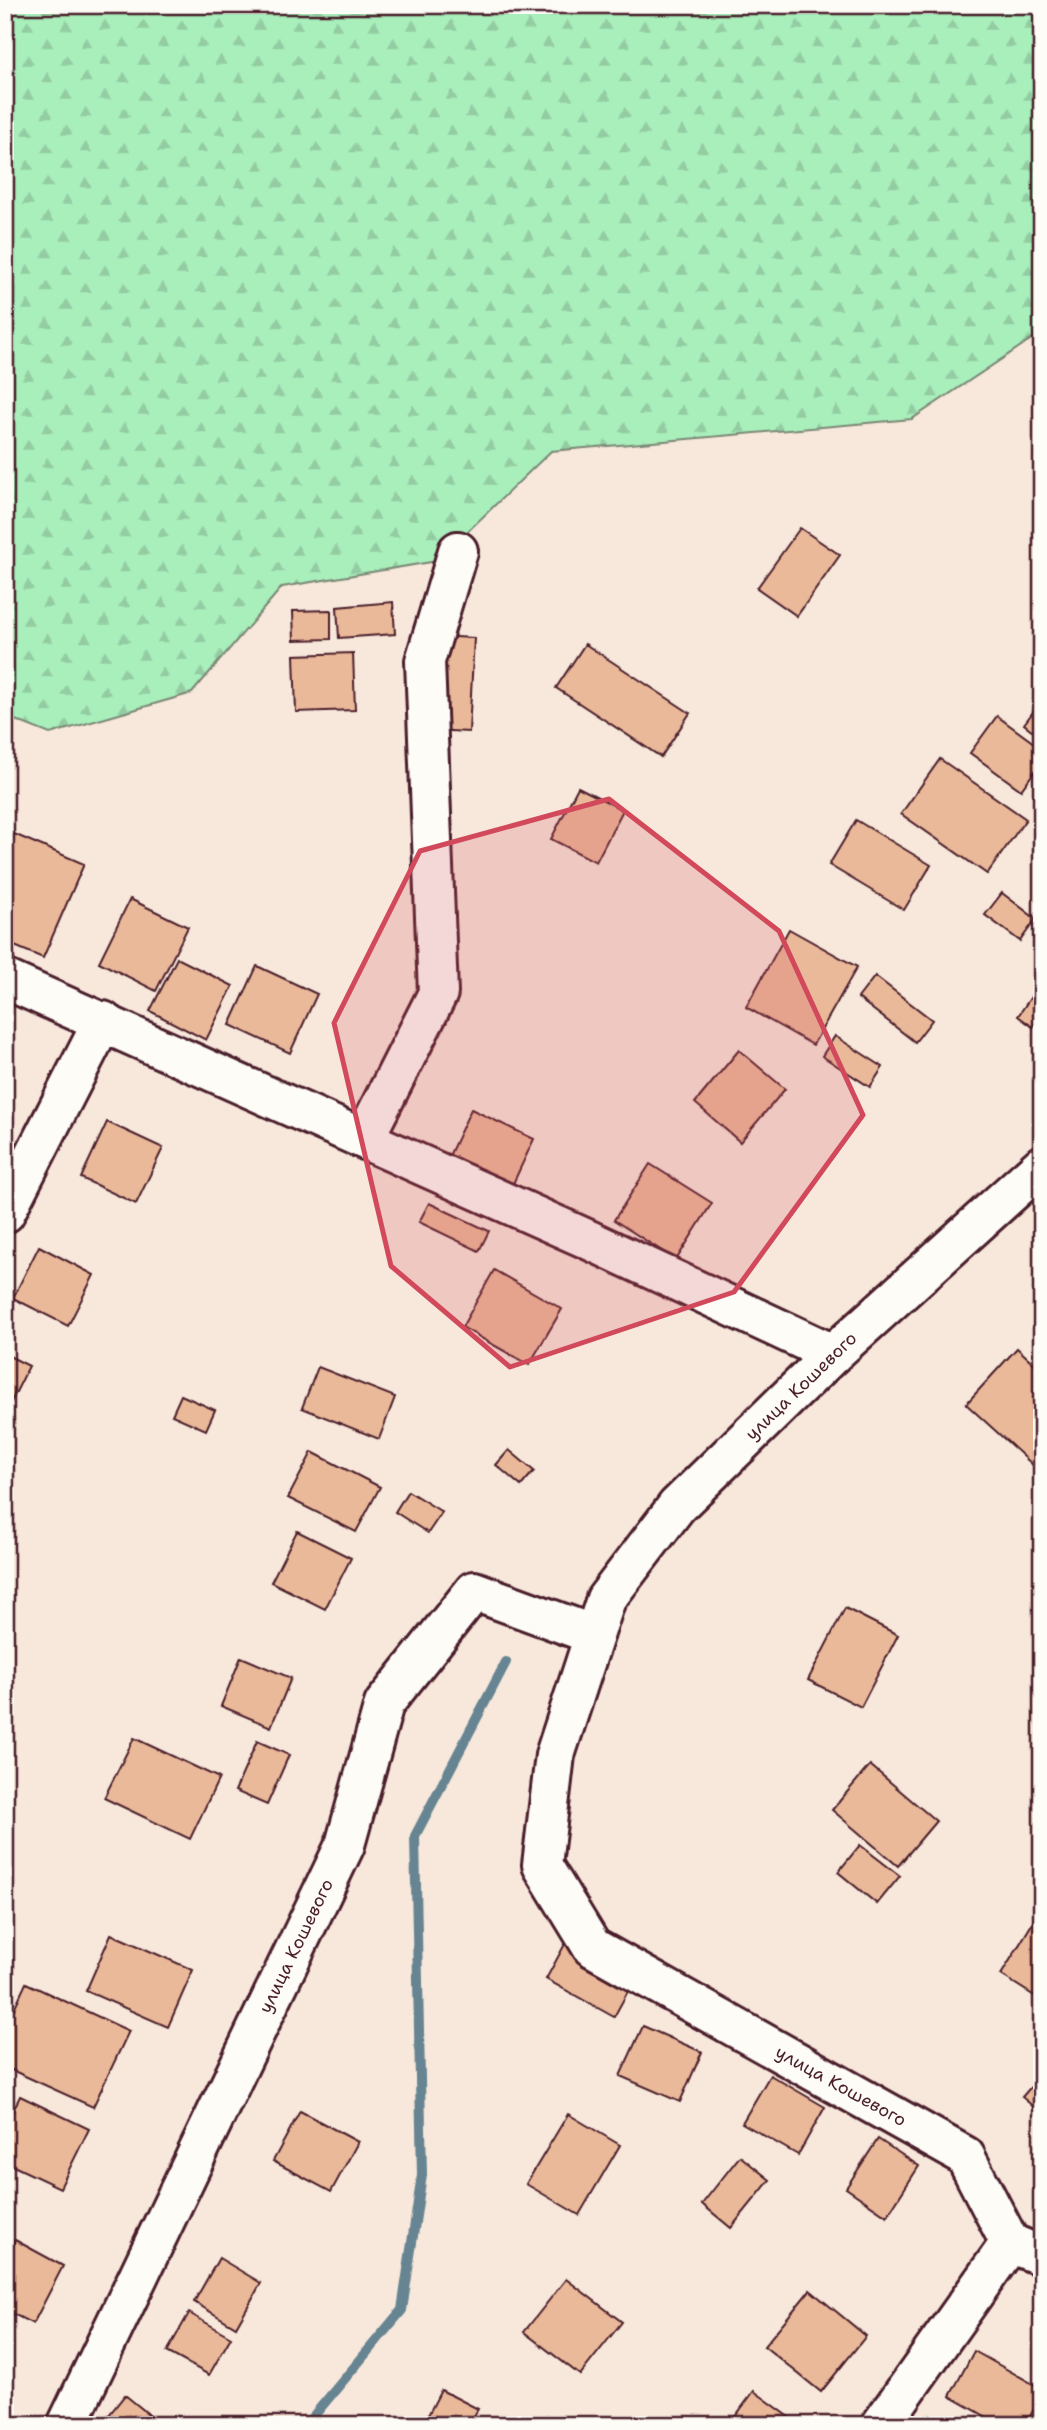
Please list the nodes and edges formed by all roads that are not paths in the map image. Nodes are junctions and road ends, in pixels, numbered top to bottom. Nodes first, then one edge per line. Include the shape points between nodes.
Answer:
1 (458, 551) dead end
2 (5, 979) edge
3 (103, 1021) junction
4 (364, 1139) junction
5 (1042, 1165) edge
6 (5, 1213) edge
7 (833, 1354) junction
8 (594, 1635) junction
9 (1026, 2250) edge
10 (67, 2425) edge
11 (881, 2425) edge

1 - 4 street via 425,661 438,993
2 - 3 street
3 - 4 street
3 - 6 street
4 - 7 street
5 - 7 street, улица Кошевого
7 - 8 street, улица Кошевого via 677,1506 606,1599
8 - 9 street, улица Кошевого via 555,1755 542,1865 592,1947 965,2156
8 - 10 street, улица Кошевого via 474,1591 384,1704 345,1845
9 - 11 street

